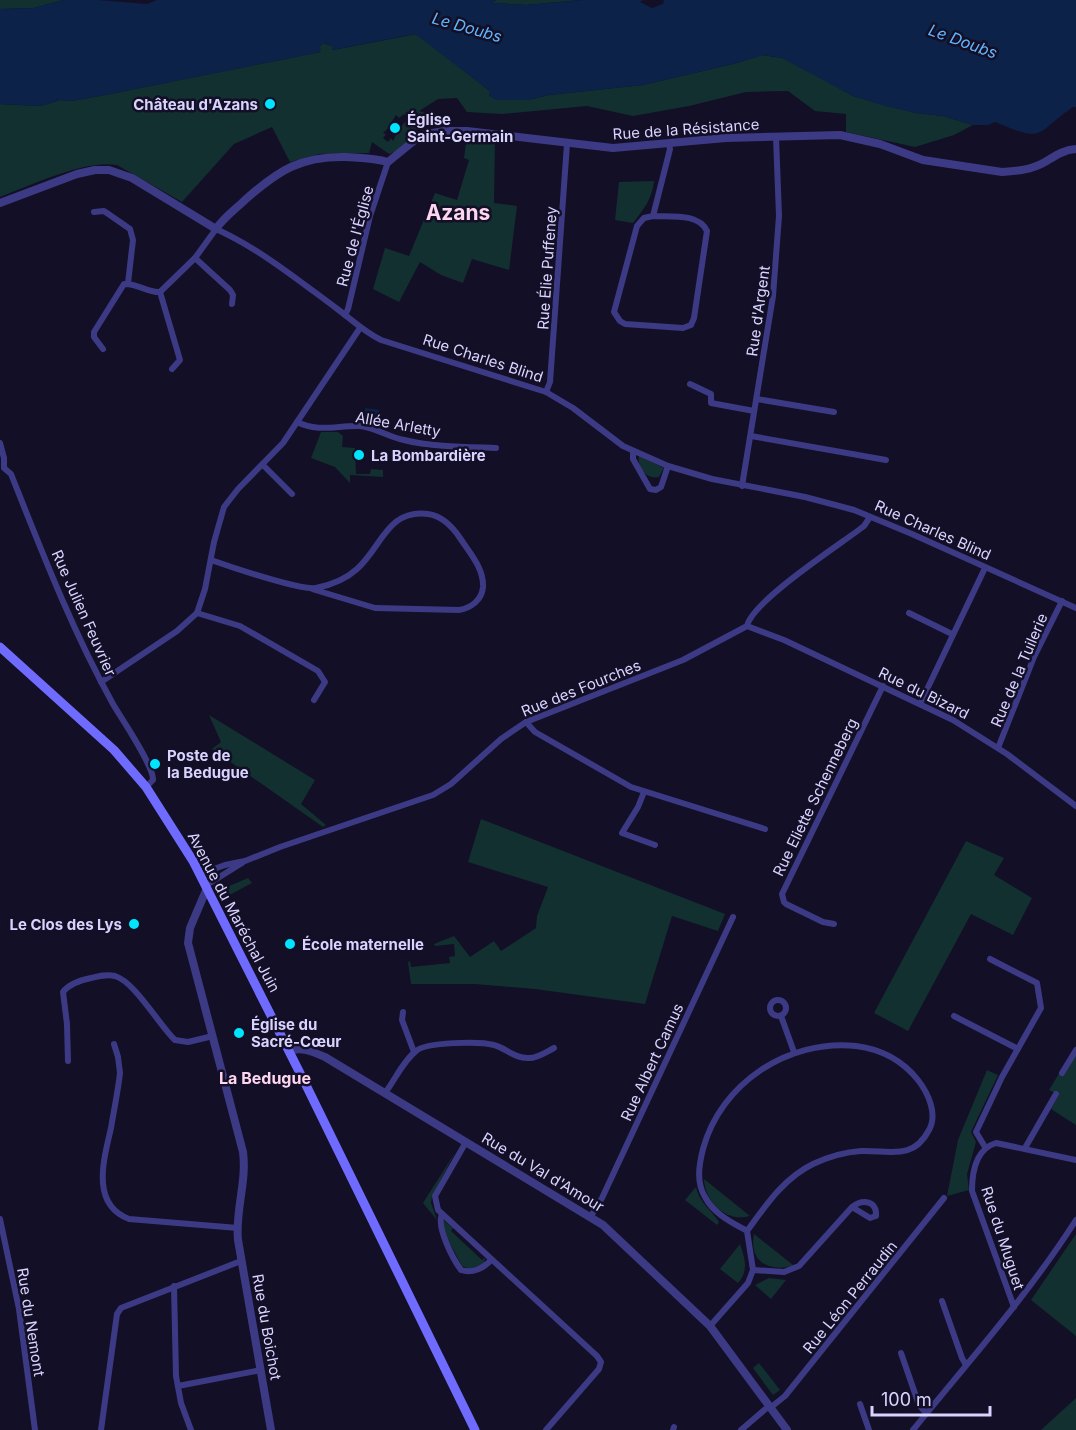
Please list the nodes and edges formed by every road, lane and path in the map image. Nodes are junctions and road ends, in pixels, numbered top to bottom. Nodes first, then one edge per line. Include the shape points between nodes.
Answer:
1 (776, 137) junction
2 (567, 144) junction
3 (669, 144) junction
4 (1076, 149) edge
5 (388, 162) junction
6 (0, 203) edge
7 (94, 212) dead end
8 (653, 216) junction
9 (216, 229) junction
10 (195, 258) junction
11 (128, 283) junction
12 (160, 292) junction
13 (232, 304) dead end
14 (345, 315) junction
15 (360, 328) junction
16 (103, 349) dead end
17 (172, 369) dead end
18 (690, 384) dead end
19 (546, 392) junction
20 (757, 399) junction
21 (754, 411) junction
22 (834, 412) dead end
23 (297, 422) junction
24 (751, 436) junction
25 (0, 443) edge
26 (496, 448) dead end
27 (633, 451) junction
28 (886, 460) dead end
29 (263, 465) junction
30 (668, 466) junction
31 (2, 468) edge
32 (742, 486) junction
33 (292, 494) dead end
34 (870, 517) junction
35 (211, 560) junction
36 (985, 568) junction
37 (312, 589) junction
38 (1062, 601) junction
39 (1076, 608) edge
40 (197, 613) junction
41 (909, 613) dead end
42 (747, 626) junction
43 (952, 634) junction
44 (0, 647) edge
45 (101, 682) junction
46 (883, 686) junction
47 (315, 699) dead end
48 (920, 704) junction
49 (526, 722) junction
50 (998, 748) junction
51 (146, 787) junction
52 (644, 792) junction
53 (1076, 806) edge
54 (765, 829) dead end
55 (655, 844) dead end
56 (245, 861) junction
57 (200, 874) junction
58 (206, 887) junction
59 (733, 917) dead end
60 (834, 924) dead end
61 (990, 959) dead end
62 (403, 1012) dead end
63 (781, 1016) dead end
64 (954, 1016) dead end
65 (213, 1036) junction
66 (114, 1044) dead end
67 (555, 1048) dead end
68 (1018, 1049) junction
69 (1076, 1050) edge
70 (289, 1051) junction
71 (414, 1052) junction
72 (794, 1052) junction
73 (68, 1061) dead end
74 (1062, 1073) dead end
75 (386, 1093) junction
76 (1056, 1094) dead end
77 (466, 1142) junction
78 (985, 1147) junction
79 (1025, 1148) junction
80 (1076, 1160) edge
81 (944, 1198) dead end
82 (852, 1207) dead end
83 (442, 1214) junction
84 (591, 1216) junction
85 (0, 1219) edge
86 (1076, 1220) edge
87 (237, 1228) junction
88 (747, 1231) junction
89 (491, 1260) junction
90 (242, 1261) junction
91 (753, 1270) junction
92 (174, 1286) junction
93 (942, 1301) dead end
94 (1014, 1307) junction
95 (710, 1326) junction
96 (901, 1353) dead end
97 (966, 1365) junction
98 (261, 1371) junction
99 (177, 1386) junction
100 (860, 1404) dead end
101 (770, 1407) junction
102 (927, 1413) junction
103 (35, 1430) edge
104 (101, 1430) edge
105 (191, 1430) edge
106 (271, 1430) edge
107 (475, 1430) edge
108 (546, 1430) edge
109 (741, 1430) edge
110 (787, 1430) edge
111 (869, 1430) edge
112 (913, 1430) edge

1 - 3 street, Rue de la Résistance
1 - 4 street, Rue de la Résistance via 854,137 923,160 1002,172 1035,167
1 - 20 street, Rue d'Argent via 777,260
2 - 3 street, Rue de la Résistance via 613,148
2 - 5 street, Rue de la Résistance via 444,131 418,136
2 - 19 street, Rue Élie Puffeney via 557,301
3 - 8 street
5 - 9 street via 326,157 289,167 265,183
5 - 14 street, Rue de l'Église
6 - 9 street, Rue Charles Blind via 77,174 109,170 132,178
7 - 11 street via 104,211 130,229
8 - 8 street via 644,218 637,226 614,312 625,324 683,328 691,325 694,318 707,231 695,219
9 - 10 street
9 - 14 street, Rue Charles Blind via 257,251
10 - 12 street
10 - 13 street via 230,290
11 - 12 street
11 - 16 street via 121,287 94,332
12 - 17 street via 180,360
14 - 15 street, Rue Charles Blind
15 - 19 street, Rue Charles Blind via 381,340
15 - 23 street
18 - 21 street via 711,394 711,404
19 - 27 street, Rue Charles Blind
20 - 21 street, Rue d'Argent
20 - 22 street
21 - 24 street, Rue d'Argent
23 - 26 street, Allée Arletty via 322,429 361,426 411,442
23 - 29 street
24 - 28 street
24 - 32 street, Rue d'Argent
25 - 31 street, Rue Julien Feuvrier
27 - 30 street, Rue Charles Blind
27 - 30 street via 633,459 650,489 662,487
29 - 33 street
29 - 35 street via 224,507
30 - 32 street, Rue Charles Blind
31 - 45 street, Rue Julien Feuvrier via 11,474
32 - 34 street, Rue Charles Blind via 834,504
34 - 36 street, Rue Charles Blind
34 - 42 street, Rue des Fourches via 864,526 769,599
35 - 37 street
35 - 40 street
36 - 38 street, Rue Charles Blind
36 - 43 street
37 - 37 street via 337,582 353,572 393,523 415,514 432,515 452,527 477,564 483,582 477,600 459,610 375,608
38 - 39 street, Rue Charles Blind
38 - 50 street, Rue de la Tuilerie via 1034,657
40 - 45 street
40 - 47 street via 240,626 318,670 325,682
41 - 43 street
42 - 46 street, Rue du Bizard
42 - 49 street, Rue des Fourches via 683,660
43 - 48 street
44 - 51 main road, Avenue du Maréchal Juin via 97,733
45 - 51 street, Rue Julien Feuvrier via 151,769 153,780
46 - 48 street, Rue du Bizard
46 - 60 street, Rue Eliette Schenneberg via 782,894 786,904
48 - 50 street, Rue du Bizard
49 - 52 street via 535,732 577,757
49 - 56 street, Rue des Fourches via 501,739 452,784 433,795
50 - 53 street, Rue du Bizard
51 - 57 main road, Avenue du Maréchal Juin
52 - 54 street
52 - 55 street via 621,833
56 - 57 street, Rue des Fourches
56 - 58 street, Rue des Fourches
57 - 58 main road, Avenue du Maréchal Juin
58 - 65 street, Rue du Boichot via 188,943
58 - 70 main road, Avenue du Maréchal Juin
59 - 84 street, Rue Albert Camus
61 - 68 street via 1037,983 1041,1008
62 - 71 street via 402,1020
63 - 72 street
64 - 68 street
65 - 73 street via 188,1042 175,1040 123,981 105,975 82,980 63,992
65 - 87 street, Rue du Boichot via 243,1152
66 - 87 street via 120,1073 102,1171 104,1191 115,1210 120,1216 142,1221
67 - 71 street via 527,1059 486,1043 432,1045
68 - 78 street via 976,1132
69 - 74 street
70 - 75 street, Rue du Val d'Amour via 297,1048 315,1052
70 - 107 main road, Avenue du Maréchal Juin
71 - 75 street
72 - 88 street via 756,1073 731,1096 710,1130 702,1152 699,1179 706,1200 723,1217
72 - 88 street via 848,1046 892,1058 922,1086 932,1111 932,1124 918,1144 901,1153 848,1153 803,1169 773,1196
75 - 77 street, Rue du Val d'Amour
76 - 79 street
77 - 83 street via 435,1196
77 - 84 street, Rue du Val d'Amour
78 - 79 street via 996,1143
78 - 94 street, Rue du Muguet via 978,1158 972,1191
79 - 80 street
81 - 101 street, Rue Léon Perraudin via 785,1396
82 - 91 street via 800,1266 784,1272
83 - 89 street
83 - 89 street via 443,1235 461,1269 474,1271
84 - 95 street, Rue du Val d'Amour
85 - 103 street, Rue du Nemont via 19,1309
86 - 94 street, Rue du Muguet
87 - 90 street, Rue du Boichot
88 - 91 street
89 - 108 street via 601,1362
90 - 92 street
90 - 98 street, Rue du Boichot
91 - 95 street via 748,1283
92 - 99 street
92 - 104 street via 119,1311
93 - 97 street
94 - 97 street, Rue du Muguet
95 - 101 street, Rue du Val d'Amour
96 - 102 street via 919,1405
97 - 102 street, Rue du Muguet
98 - 99 street
98 - 106 street, Rue du Boichot
99 - 105 street
100 - 111 street
101 - 109 street, Rue Léon Perraudin
101 - 110 street, Rue du Val d'Amour
102 - 112 street, Rue du Muguet

